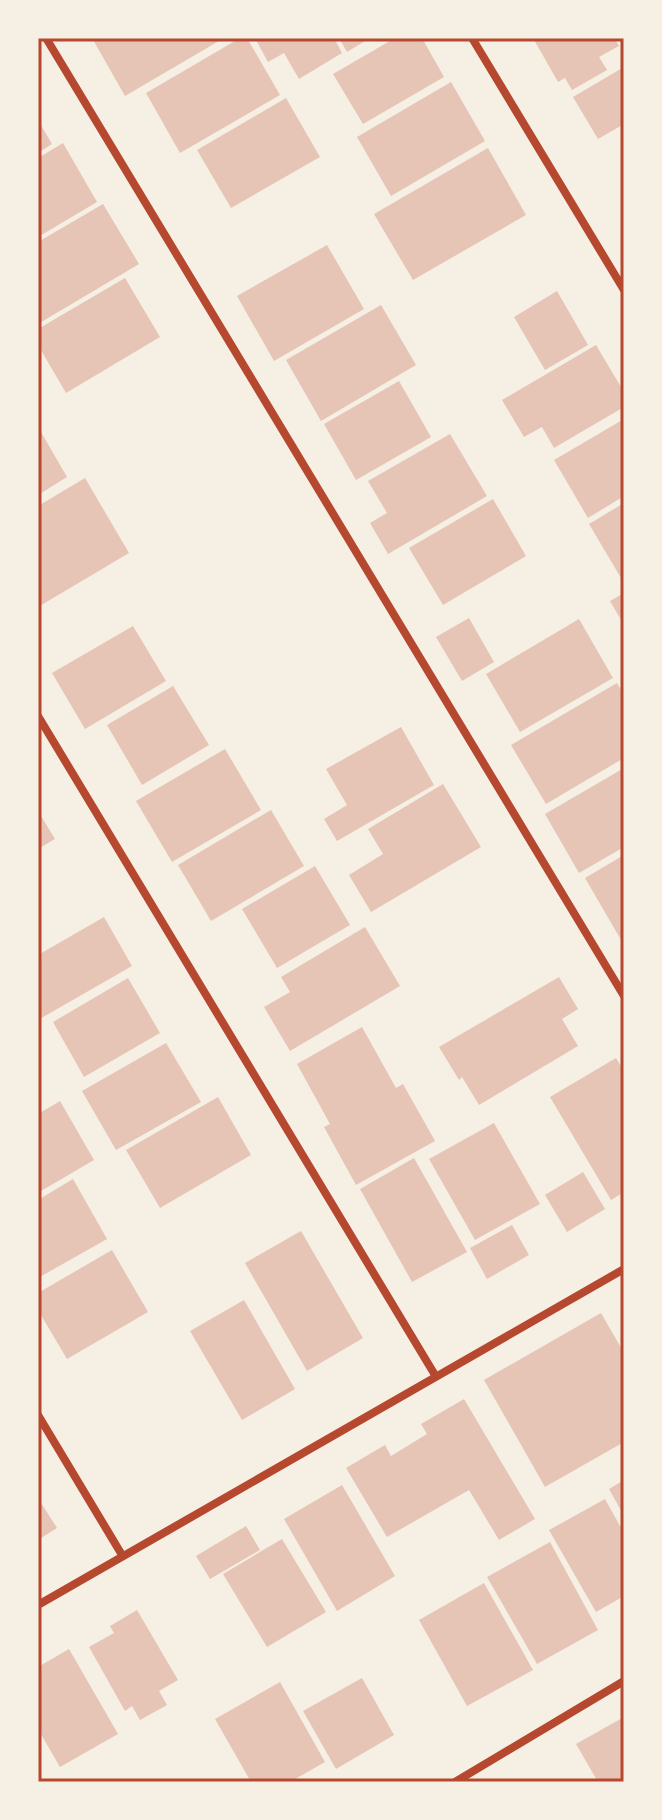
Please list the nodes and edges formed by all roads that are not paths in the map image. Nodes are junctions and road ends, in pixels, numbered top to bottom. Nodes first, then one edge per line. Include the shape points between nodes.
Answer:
1 (46, 38) edge
2 (472, 38) edge
3 (624, 290) edge
4 (38, 716) edge
5 (624, 996) edge
6 (624, 1269) edge
7 (435, 1375) junction
8 (38, 1415) edge
9 (122, 1555) junction
10 (38, 1605) edge
11 (624, 1681) edge
12 (455, 1782) edge

1 - 5 street
2 - 3 street
4 - 7 street
6 - 7 street
7 - 9 street
8 - 9 street
9 - 10 street
11 - 12 street

